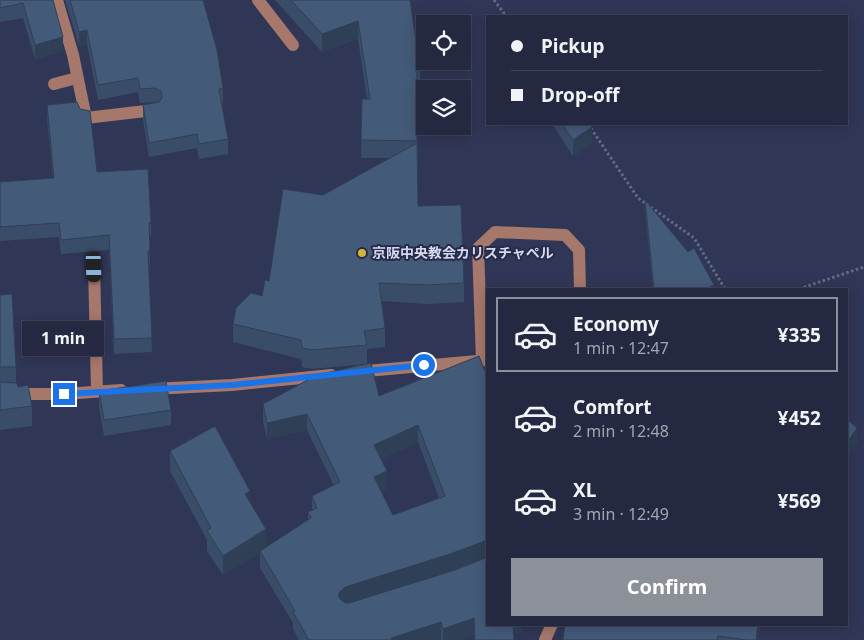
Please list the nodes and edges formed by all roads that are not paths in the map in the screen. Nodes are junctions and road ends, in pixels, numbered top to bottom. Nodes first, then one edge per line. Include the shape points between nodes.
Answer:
1 (57, 0) edge
2 (258, 0) edge
3 (294, 45) dead end
4 (78, 78) junction
5 (54, 84) dead end
6 (154, 110) edge
7 (94, 267) dead end
8 (580, 288) edge
9 (485, 360) edge
10 (97, 391) junction
11 (0, 394) edge
12 (551, 626) edge
13 (545, 640) edge

1 - 4 street
2 - 3 street
4 - 5 street
4 - 6 street via 86,118
7 - 10 street
8 - 9 street via 579,250 565,235 495,232 478,248
9 - 10 street via 232,385
10 - 11 street
12 - 13 street

